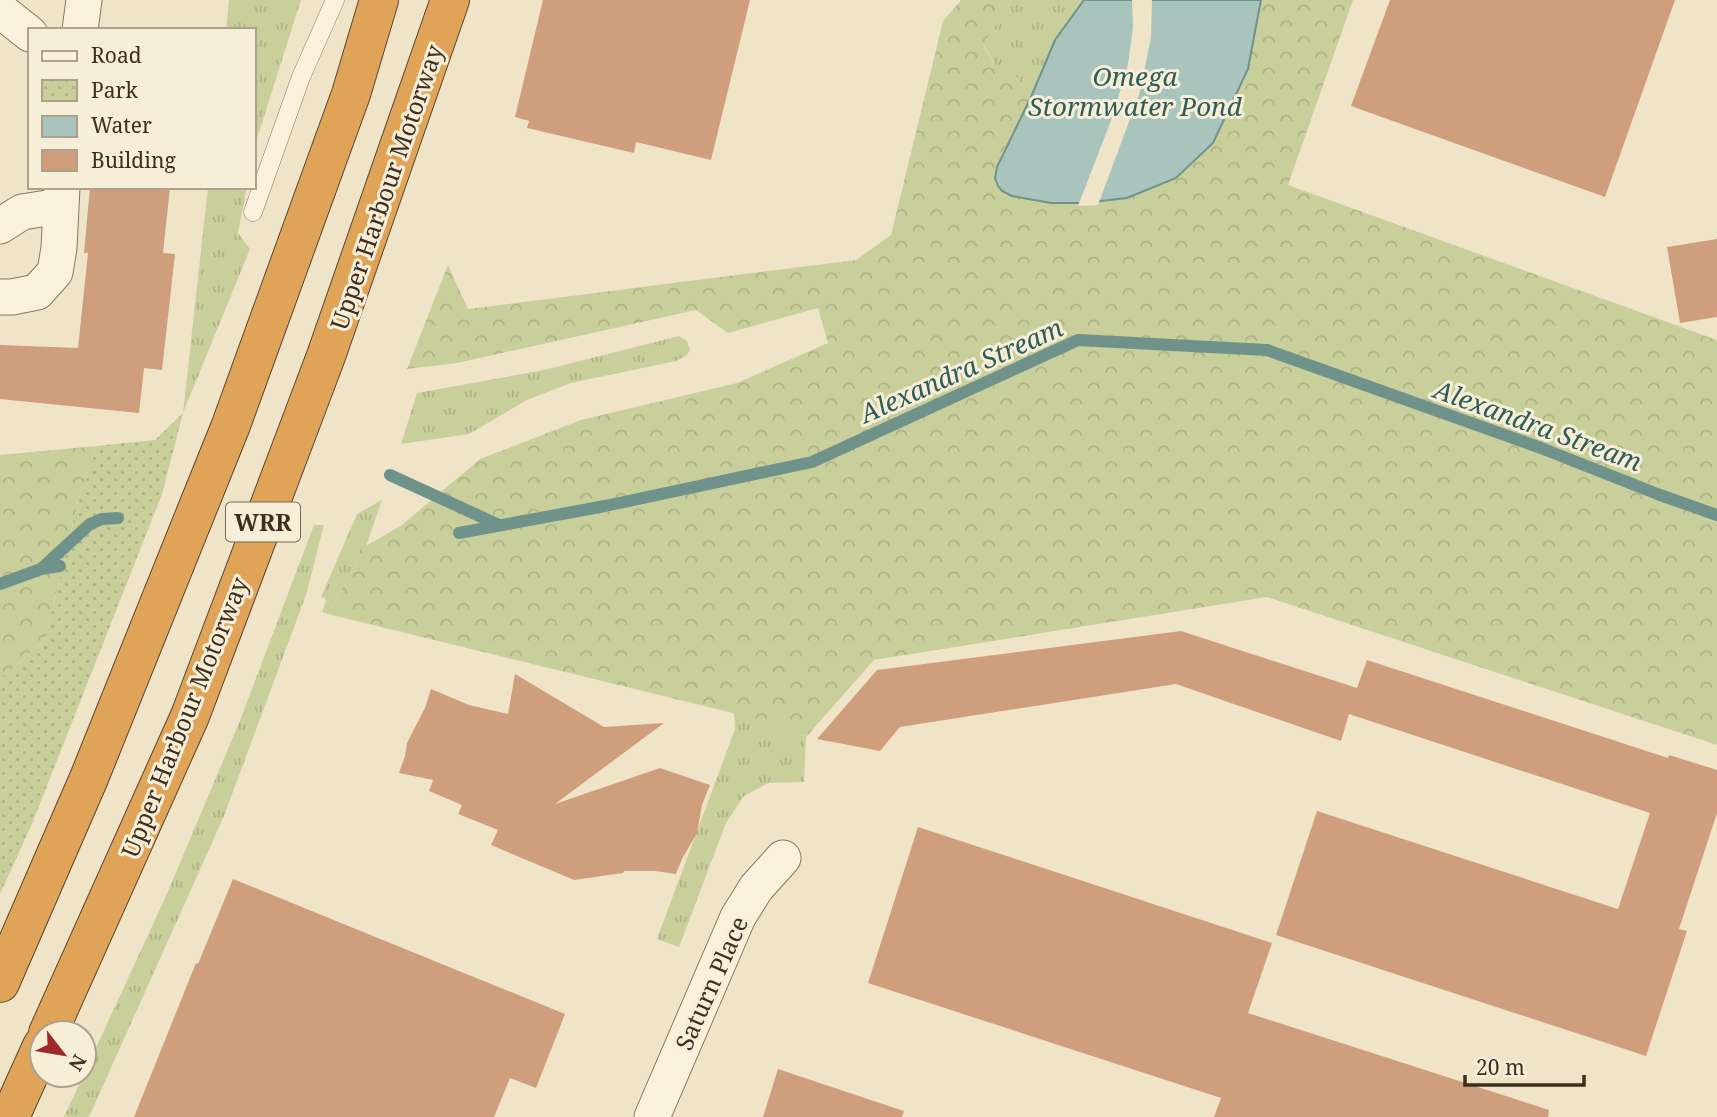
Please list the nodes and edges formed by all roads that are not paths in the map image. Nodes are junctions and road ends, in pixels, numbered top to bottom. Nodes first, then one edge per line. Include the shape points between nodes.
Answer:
1 (84, 0) edge
2 (335, 0) edge
3 (379, 0) edge
4 (450, 0) edge
5 (0, 10) edge
6 (80, 28) edge
7 (28, 32) edge
8 (61, 196) edge
9 (253, 212) dead end
10 (0, 226) edge
11 (0, 297) edge
12 (783, 858) dead end
13 (0, 983) edge
14 (54, 1019) edge
15 (28, 1077) edge
16 (10, 1117) edge
17 (652, 1117) edge

1 - 6 street
2 - 9 lane via 301,77
3 - 13 highway, WRR via 351,94 231,425 89,778
4 - 14 highway, Upper Harbour Motorway / WRR via 326,356 190,716
5 - 7 street
8 - 10 street
8 - 11 street via 55,272 37,292
12 - 17 street, Saturn Place via 755,888 738,917
15 - 16 highway

